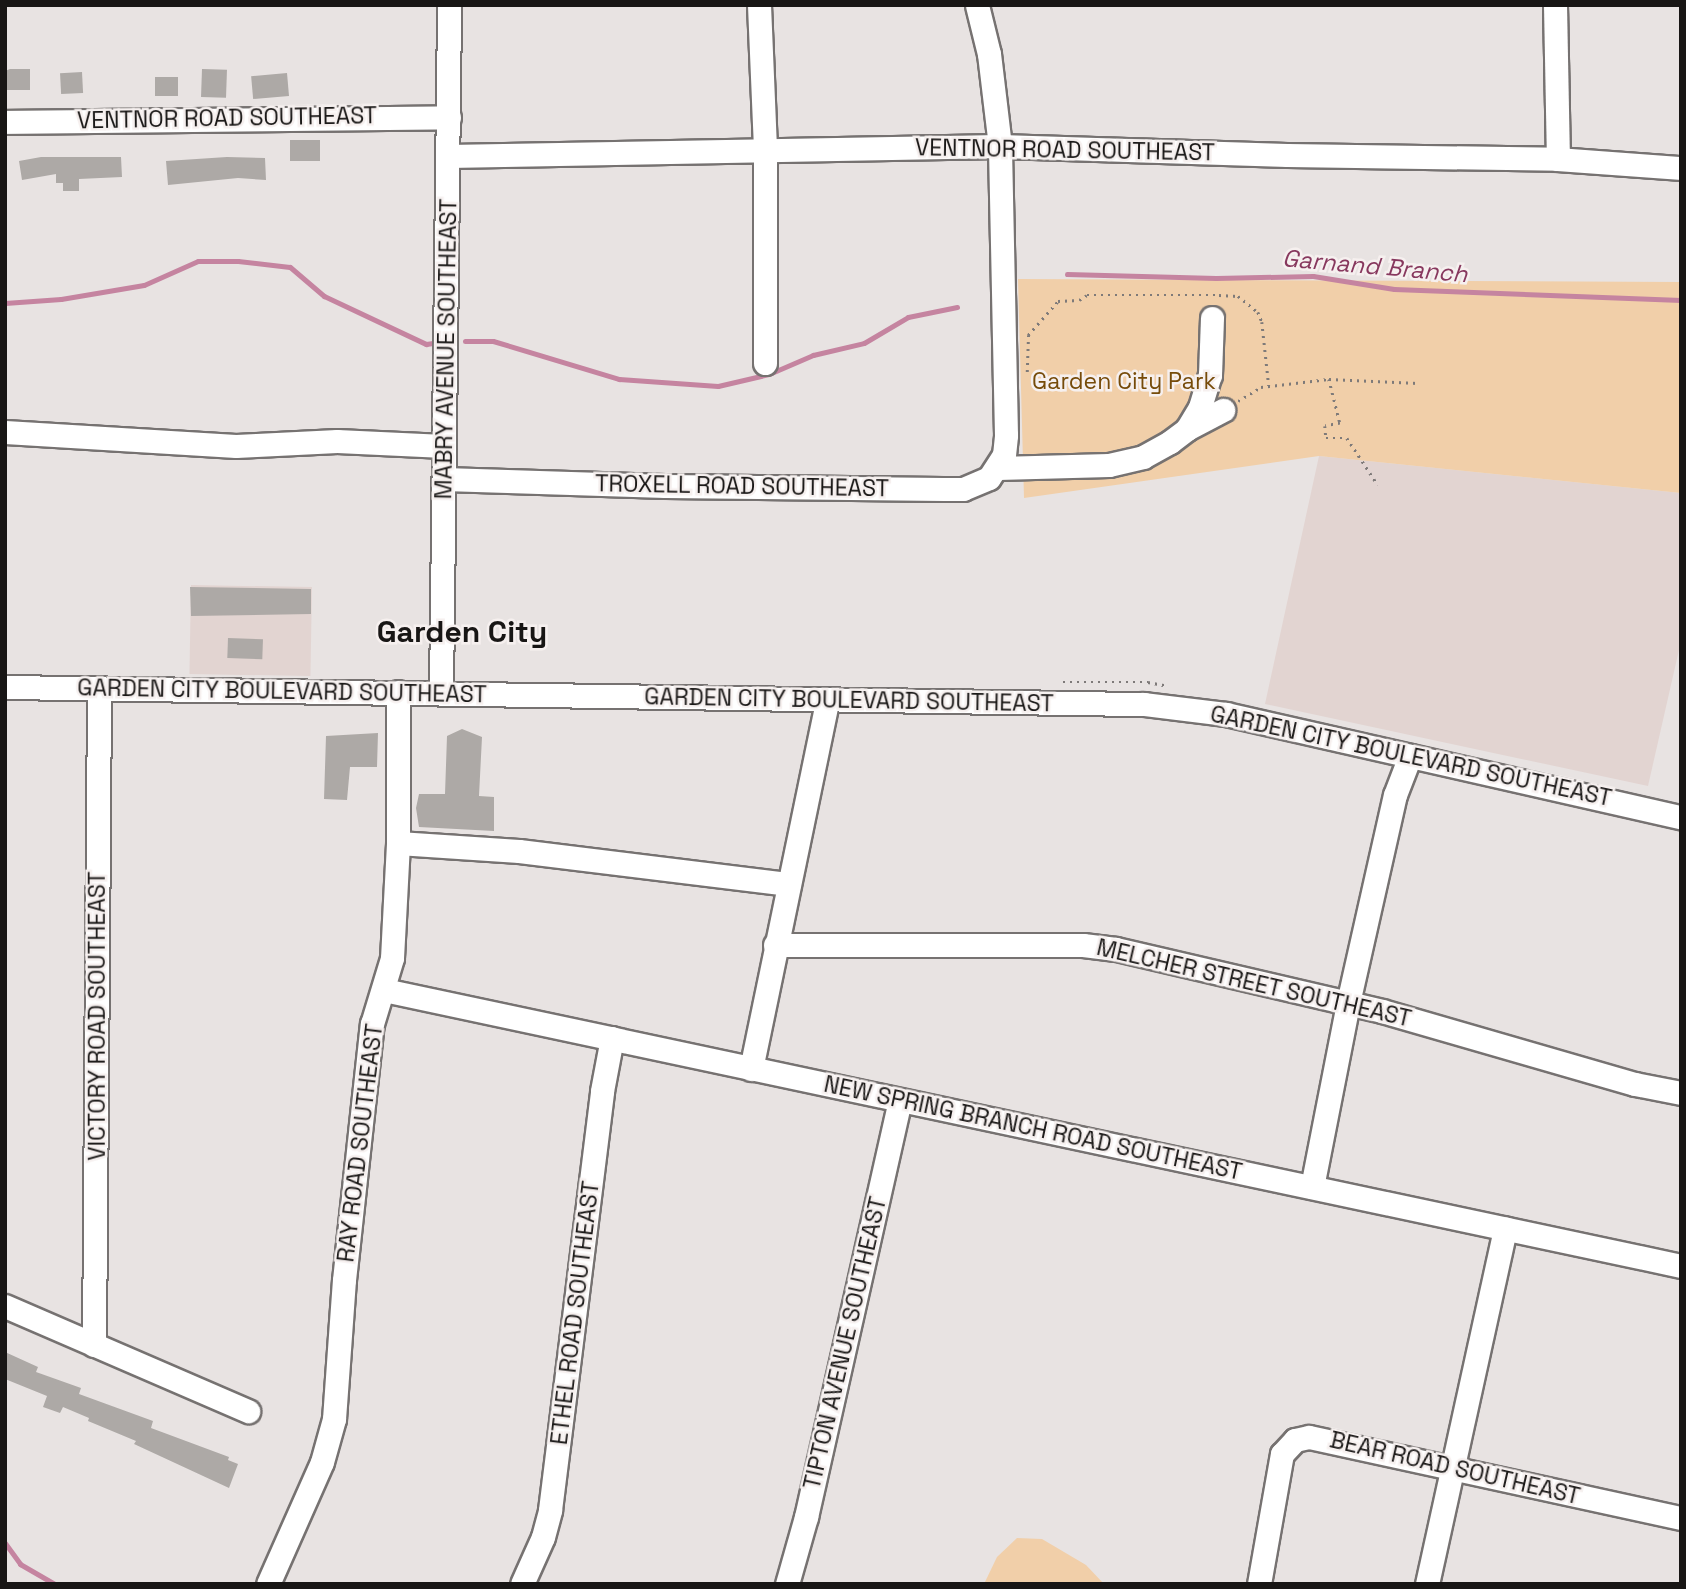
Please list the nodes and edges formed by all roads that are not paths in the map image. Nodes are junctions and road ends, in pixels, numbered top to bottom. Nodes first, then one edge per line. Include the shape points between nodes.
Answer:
1 (449, 5) edge
2 (759, 5) edge
3 (978, 5) edge
4 (1555, 5) edge
5 (449, 117) junction
6 (5, 122) edge
7 (1000, 146) junction
8 (765, 151) junction
9 (449, 156) junction
10 (1558, 159) junction
11 (1681, 168) edge
12 (1212, 318) dead end
13 (765, 363) dead end
14 (1223, 410) road end
15 (1187, 429) junction
16 (5, 432) edge
17 (444, 446) junction
18 (998, 468) junction
19 (444, 479) junction
20 (5, 687) edge
21 (99, 688) junction
22 (398, 692) junction
23 (441, 693) junction
24 (827, 701) junction
25 (1410, 756) junction
26 (1681, 817) edge
27 (398, 843) junction
28 (789, 884) junction
29 (775, 945) junction
30 (384, 990) junction
31 (1348, 1003) junction
32 (612, 1038) junction
33 (751, 1069) junction
34 (1681, 1093) edge
35 (900, 1101) junction
36 (1312, 1187) junction
37 (1505, 1228) junction
38 (1681, 1266) edge
39 (5, 1306) edge
40 (94, 1345) junction
41 (248, 1411) dead end
42 (1451, 1468) junction
43 (1681, 1518) edge
44 (268, 1584) edge
45 (522, 1584) edge
46 (787, 1584) edge
47 (1259, 1584) edge
48 (1426, 1584) edge

1 - 5 street, MABRY AVENUE SOUTHEAST
2 - 8 street
3 - 7 street
4 - 10 street
5 - 6 street, VENTNOR ROAD SOUTHEAST
5 - 9 street, MABRY AVENUE SOUTHEAST
7 - 8 street, VENTNOR ROAD SOUTHEAST
7 - 10 street, VENTNOR ROAD SOUTHEAST
7 - 18 street via 1006,435
8 - 9 street, VENTNOR ROAD SOUTHEAST
8 - 13 street
9 - 17 street, MABRY AVENUE SOUTHEAST
10 - 11 street, VENTNOR ROAD SOUTHEAST
12 - 15 street via 1210,375
14 - 15 street
15 - 18 street via 1143,457 1109,465
16 - 17 street via 236,446 337,441
17 - 19 street, MABRY AVENUE SOUTHEAST
18 - 19 street, TROXELL ROAD SOUTHEAST via 989,478 963,489
19 - 23 street, MABRY AVENUE SOUTHEAST
20 - 21 street, GARDEN CITY BOULEVARD SOUTHEAST
21 - 22 street, GARDEN CITY BOULEVARD SOUTHEAST
21 - 40 street, VICTORY ROAD SOUTHEAST
22 - 23 street, GARDEN CITY BOULEVARD SOUTHEAST
22 - 27 street, RAY ROAD SOUTHEAST
23 - 24 street, GARDEN CITY BOULEVARD SOUTHEAST
24 - 25 street, GARDEN CITY BOULEVARD SOUTHEAST via 1191,708
24 - 28 street
25 - 26 street, GARDEN CITY BOULEVARD SOUTHEAST
25 - 31 street via 1395,795
27 - 28 street via 519,851
27 - 30 street, RAY ROAD SOUTHEAST via 392,958
28 - 29 street
29 - 31 street, MELCHER STREET SOUTHEAST via 1083,945
29 - 33 street
30 - 32 street, NEW SPRING BRANCH ROAD SOUTHEAST
30 - 44 street, RAY ROAD SOUTHEAST via 370,1037 330,1439
31 - 34 street, MELCHER STREET SOUTHEAST
31 - 36 street
32 - 33 street, NEW SPRING BRANCH ROAD SOUTHEAST
32 - 45 street, ETHEL ROAD SOUTHEAST via 550,1510
33 - 35 street, NEW SPRING BRANCH ROAD SOUTHEAST
35 - 36 street, NEW SPRING BRANCH ROAD SOUTHEAST
35 - 46 street, TIPTON AVENUE SOUTHEAST
36 - 37 street, NEW SPRING BRANCH ROAD SOUTHEAST
37 - 38 street, NEW SPRING BRANCH ROAD SOUTHEAST
37 - 42 street
39 - 40 street
40 - 41 street
42 - 43 street, BEAR ROAD SOUTHEAST
42 - 47 street, BEAR ROAD SOUTHEAST via 1320,1438 1295,1440 1282,1454
42 - 48 street

